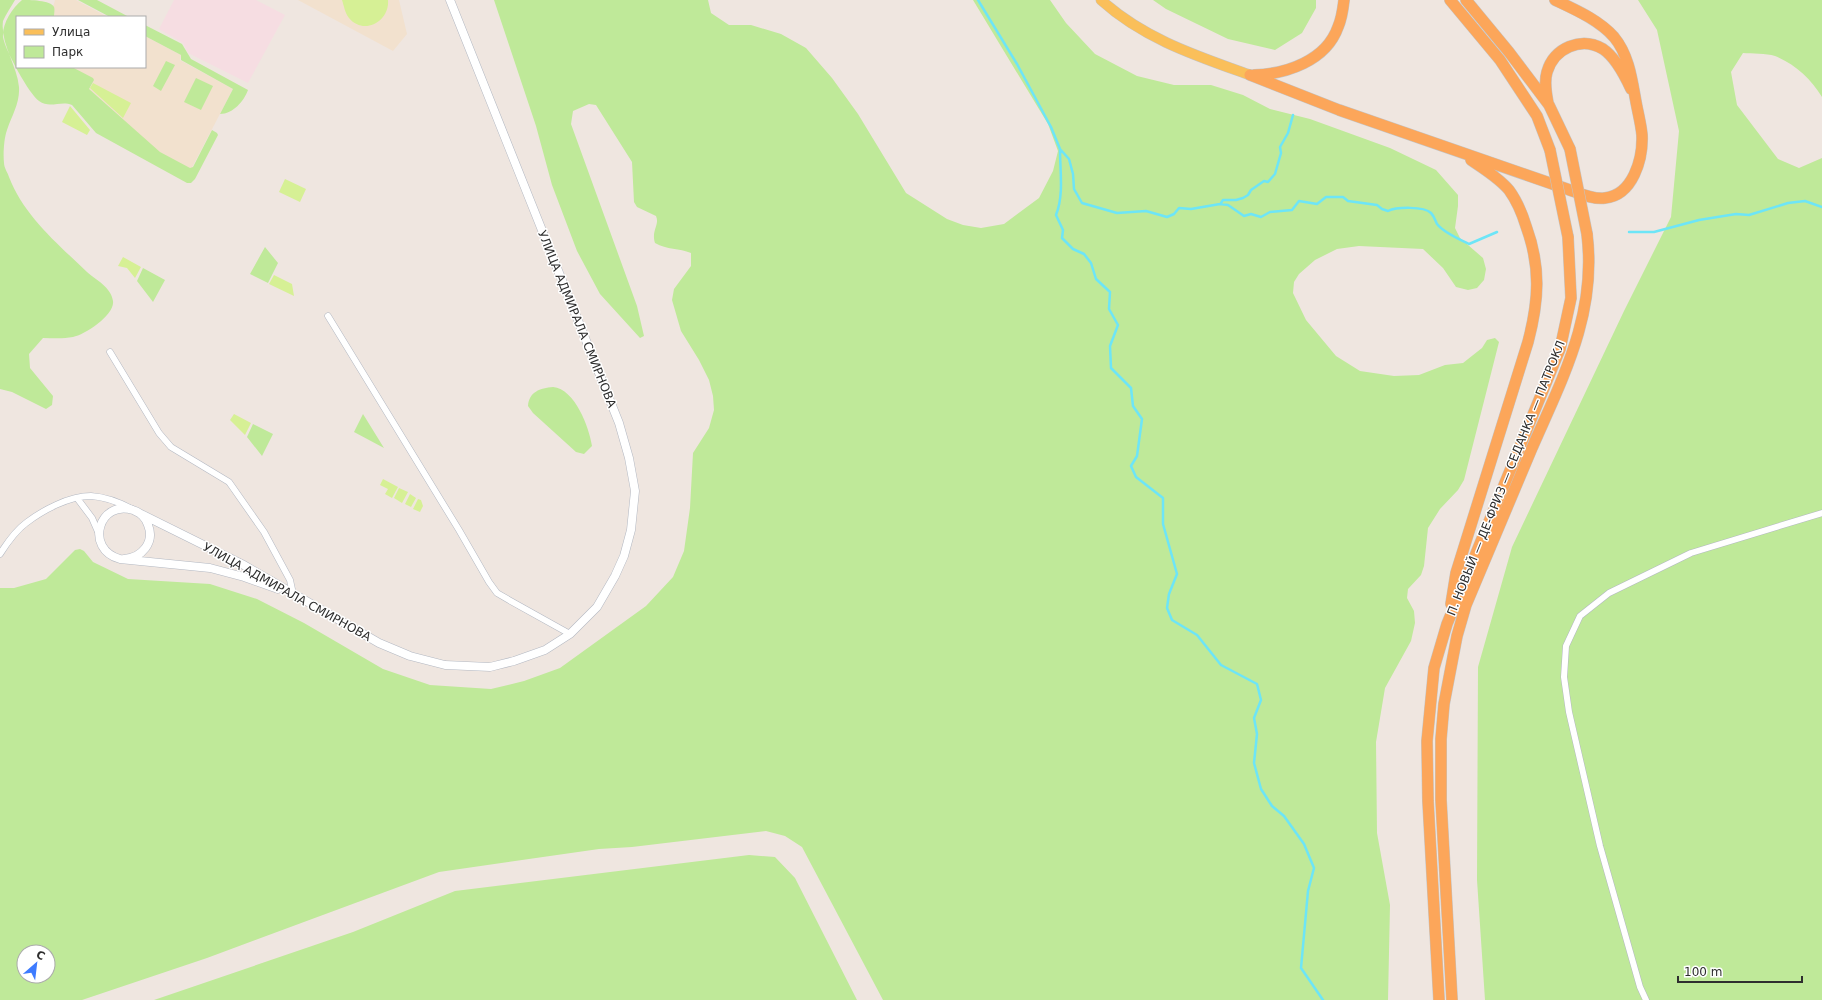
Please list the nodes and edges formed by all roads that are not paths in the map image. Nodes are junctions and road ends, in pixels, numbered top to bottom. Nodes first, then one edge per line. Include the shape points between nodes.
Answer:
1 (450, 0) edge
2 (1101, 0) edge
3 (1344, 0) edge
4 (1450, 0) edge
5 (1466, 0) edge
6 (1556, 0) edge
7 (1250, 75) junction
8 (1636, 103) junction
9 (1549, 105) junction
10 (1459, 152) junction
11 (328, 316) dead end
12 (110, 352) dead end
13 (77, 498) junction
14 (135, 511) junction
15 (1822, 513) edge
16 (99, 534) junction
17 (0, 554) edge
18 (124, 559) junction
19 (293, 594) junction
20 (1448, 624) junction
21 (570, 634) junction
22 (1440, 1000) edge
23 (1452, 1000) edge
24 (1646, 1000) edge

1 - 21 street, УЛИЦА АДМИРАЛА СМИРНОВА via 619,423 629,458 635,491 631,530 624,556 597,607
2 - 7 main road via 1136,27 1162,42
3 - 7 highway via 1338,28 1332,39 1313,59 1291,69
4 - 20 highway, П. НОВЫЙ — ДЕ-ФРИЗ — СЕДАНКА — ПАТРОКЛ, bridge via 1500,60 1537,116 1550,150 1568,237 1572,298 1560,349
5 - 9 highway, П. НОВЫЙ — ДЕ-ФРИЗ — СЕДАНКА — ПАТРОКЛ
6 - 8 highway via 1589,17 1614,37 1622,48 1632,73
7 - 10 highway via 1339,110
8 - 9 highway via 1627,80 1612,58 1604,50 1583,43 1561,51 1550,63 1545,84
8 - 10 highway via 1642,137 1640,157 1636,171 1616,195 1594,198
9 - 23 highway, П. НОВЫЙ — ДЕ-ФРИЗ — СЕДАНКА — ПАТРОКЛ, bridge via 1570,149 1587,234 1589,266 1586,304 1573,353 1466,605 1457,636 1444,704 1441,739 1441,800
10 - 20 highway via 1492,175 1516,200 1534,246 1537,305 1528,342 1456,573
11 - 21 street via 497,593
12 - 19 street via 159,433 171,447 229,482 264,532 290,580
13 - 14 street, УЛИЦА АДМИРАЛА СМИРНОВА via 90,496 110,499
13 - 16 street via 92,518
13 - 17 street, УЛИЦА АДМИРАЛА СМИРНОВА via 25,523
14 - 16 street via 121,509 112,512 102,522
14 - 18 street via 147,522 149,540 141,554
14 - 19 street, УЛИЦА АДМИРАЛА СМИРНОВА via 242,564
15 - 24 street via 1690,553 1609,593 1580,616 1566,646 1564,677 1569,712 1600,846 1640,987
16 - 18 street via 106,552
18 - 19 street via 210,568
19 - 21 street, УЛИЦА АДМИРАЛА СМИРНОВА via 379,643 410,656 445,665 490,667 545,650
20 - 22 highway, П. НОВЫЙ — ДЕ-ФРИЗ — СЕДАНКА — ПАТРОКЛ via 1434,668 1427,741 1428,809

